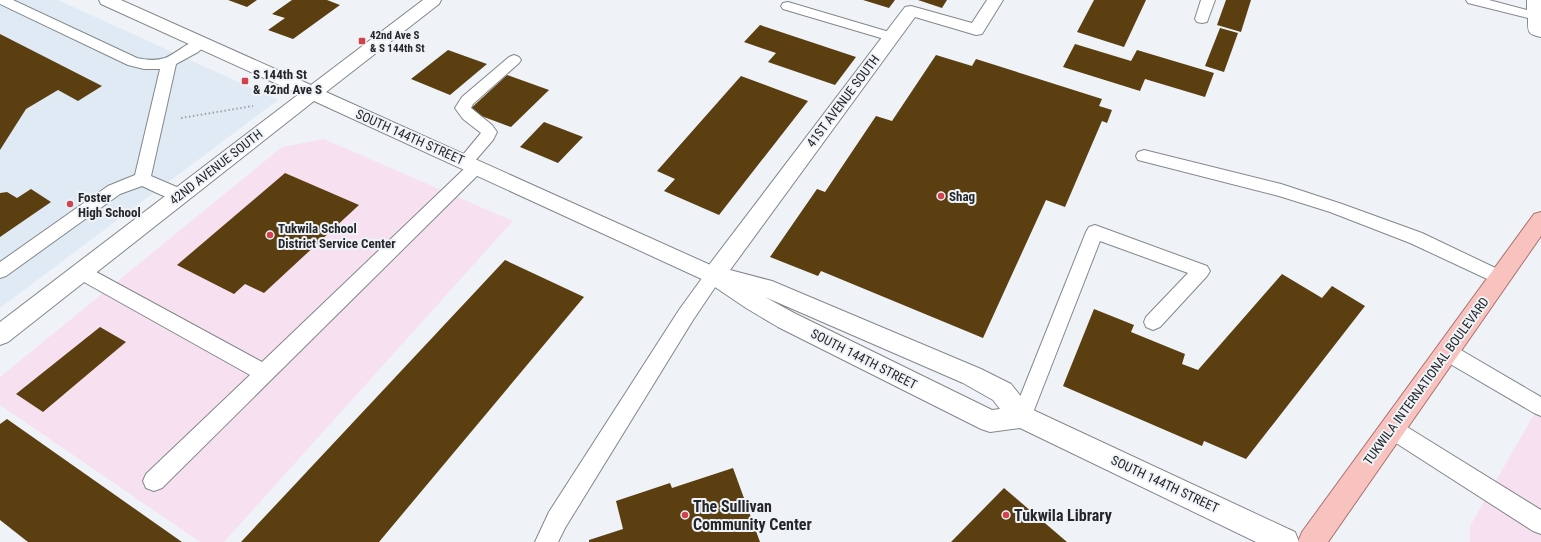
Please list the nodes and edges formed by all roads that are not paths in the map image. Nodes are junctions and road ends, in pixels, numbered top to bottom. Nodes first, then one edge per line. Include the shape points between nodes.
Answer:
1 (2, 0) edge
2 (107, 0) edge
3 (433, 0) edge
4 (995, 0) edge
5 (1208, 0) edge
6 (1473, 0) edge
7 (1534, 0) edge
8 (788, 6) dead end
9 (1534, 16) junction
10 (1202, 19) dead end
11 (1541, 33) edge
12 (891, 37) junction
13 (202, 43) junction
14 (514, 60) dead end
15 (169, 63) junction
16 (313, 92) junction
17 (1144, 156) dead end
18 (471, 164) junction
19 (142, 179) junction
20 (180, 195) junction
21 (1541, 220) edge
22 (0, 271) edge
23 (81, 272) junction
24 (714, 275) junction
25 (1500, 278) junction
26 (1153, 322) dead end
27 (0, 335) edge
28 (1447, 352) junction
29 (264, 373) junction
30 (1541, 407) edge
31 (1022, 417) junction
32 (1392, 428) junction
33 (154, 481) dead end
34 (1541, 523) edge
35 (546, 542) edge
36 (1285, 542) edge
37 (1312, 542) edge

1 - 15 lane via 133,62 146,65
2 - 13 street, SOUTH 144TH STREET
3 - 16 street, 42ND AVENUE SOUTH
4 - 12 street, 41ST AVENUE SOUTH via 976,30 911,11
5 - 10 lane
6 - 9 lane
7 - 9 lane
8 - 12 lane
9 - 11 lane via 1535,31
12 - 24 street, 41ST AVENUE SOUTH
13 - 15 lane
13 - 16 street, SOUTH 144TH STREET
14 - 18 lane via 467,101 463,108 466,114 489,132
15 - 19 lane
16 - 18 street, SOUTH 144TH STREET
16 - 20 street, 42ND AVENUE SOUTH
17 - 25 lane via 1281,190 1336,208 1416,238
18 - 24 street, SOUTH 144TH STREET
18 - 29 lane
19 - 20 lane
19 - 22 lane via 114,190
20 - 23 street, 42ND AVENUE SOUTH
21 - 25 main road, TUKWILA INTERNATIONAL BOULEVARD
23 - 27 street, 42ND AVENUE SOUTH
23 - 29 lane
24 - 31 street, SOUTH 144TH STREET via 764,287 972,376 1002,392
24 - 31 street, SOUTH 144TH STREET via 786,320 970,412 990,420
24 - 35 lane via 557,520
25 - 28 main road, TUKWILA INTERNATIONAL BOULEVARD
26 - 31 lane via 1201,271 1095,232
28 - 30 lane
28 - 32 main road, TUKWILA INTERNATIONAL BOULEVARD
29 - 33 lane
31 - 36 street, SOUTH 144TH STREET
32 - 34 lane
32 - 37 main road, TUKWILA INTERNATIONAL BOULEVARD

